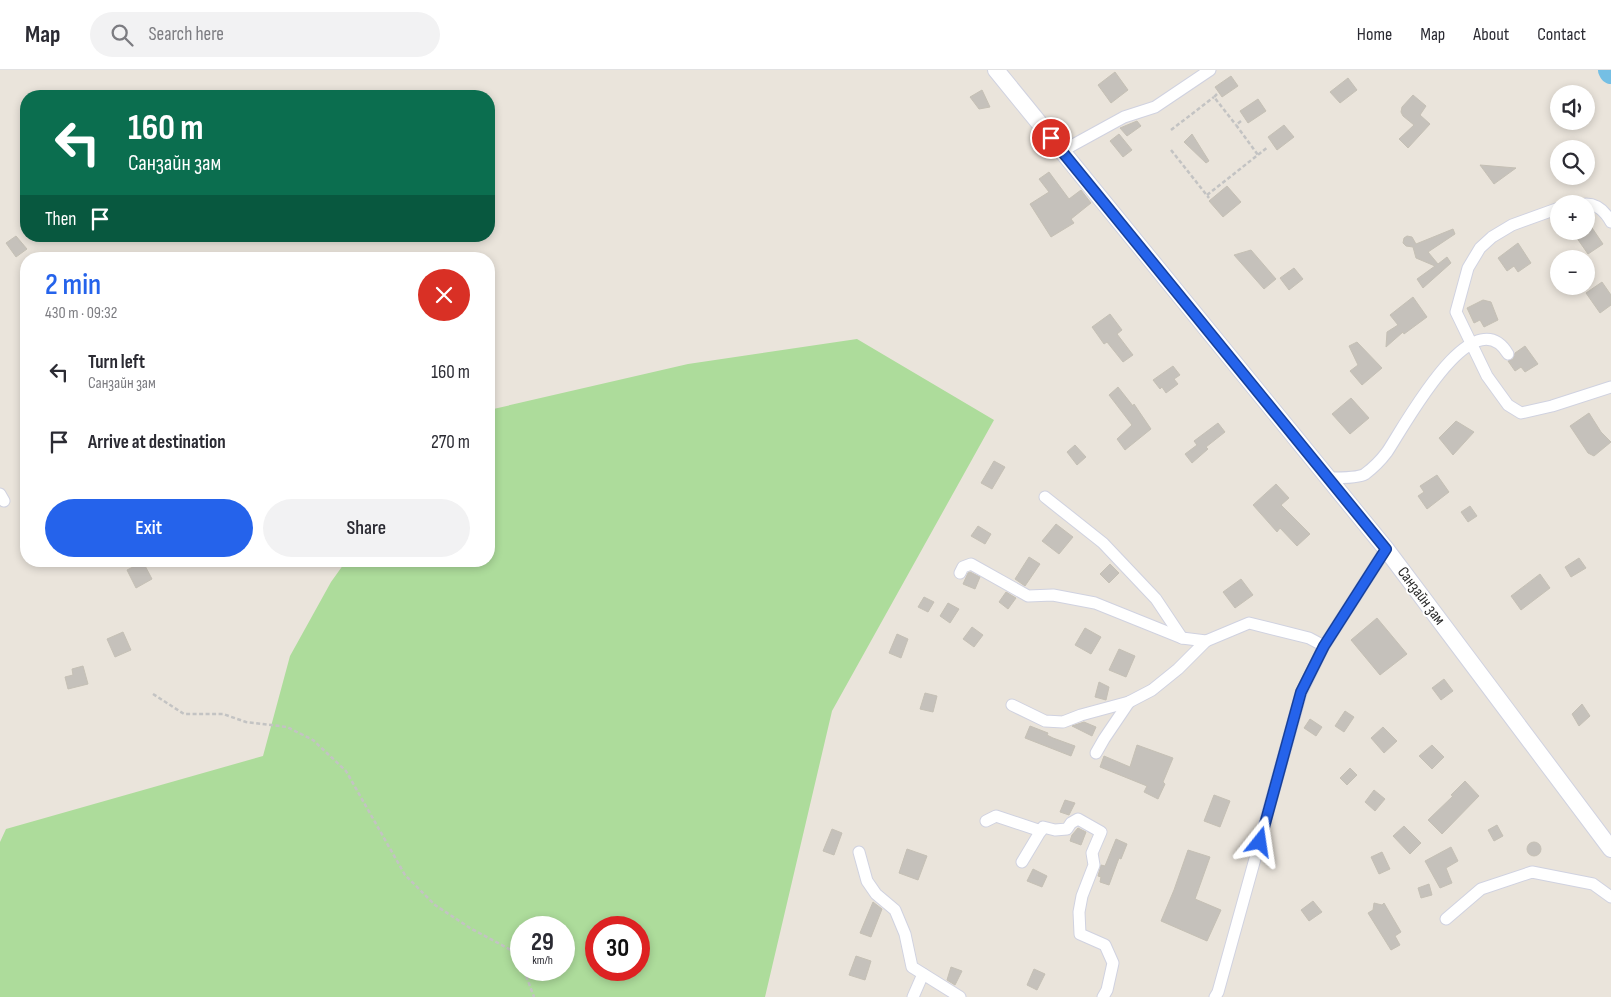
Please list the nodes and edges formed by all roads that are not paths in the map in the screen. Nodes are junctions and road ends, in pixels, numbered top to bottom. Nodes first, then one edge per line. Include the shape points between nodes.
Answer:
1 (996, 70) edge
2 (1210, 70) edge
3 (1062, 151) junction
4 (1595, 205) edge
5 (1550, 211) edge
6 (1611, 222) edge
7 (1472, 343) junction
8 (1508, 354) dead end
9 (1611, 387) edge
10 (1328, 478) junction
11 (1045, 497) dead end
12 (1386, 549) junction
13 (960, 573) dead end
14 (1182, 638) junction
15 (1206, 641) junction
16 (1324, 646) junction
17 (1129, 702) junction
18 (1012, 705) dead end
19 (1096, 753) dead end
20 (986, 821) dead end
21 (1040, 831) junction
22 (1611, 849) edge
23 (859, 852) dead end
24 (1022, 862) dead end
25 (1611, 897) edge
26 (1446, 919) dead end
27 (923, 974) junction
28 (913, 997) edge
29 (960, 997) edge
30 (1103, 997) edge
31 (1215, 997) edge

1 - 3 main road, Санзайн зам
2 - 3 street via 1155,107 1124,117
3 - 10 main road, Санзайн зам
4 - 6 street
5 - 7 street via 1512,225 1492,237 1480,248 1468,268 1456,312
7 - 8 street via 1490,338 1501,344
7 - 9 street via 1487,376 1508,405 1521,413
7 - 10 street via 1442,371 1385,454 1363,475
10 - 12 main road, Санзайн зам
11 - 14 street via 1103,543 1156,599
12 - 16 street
12 - 22 main road, Санзайн зам
13 - 14 street via 963,567 971,564 1028,596 1053,595 1096,603
14 - 15 street
15 - 16 street via 1249,623 1309,638
15 - 17 street via 1152,690
16 - 31 street via 1301,692
17 - 18 street via 1063,722 1045,721
17 - 19 street
20 - 21 street via 996,816
21 - 24 street
21 - 30 street via 1043,827 1067,829 1078,819 1101,832 1092,853 1094,865 1079,912 1080,934 1105,945 1114,963
23 - 27 street via 867,881 876,894 895,910 905,934 912,967
25 - 26 street via 1593,884 1532,872 1481,888
27 - 28 street
27 - 29 street

